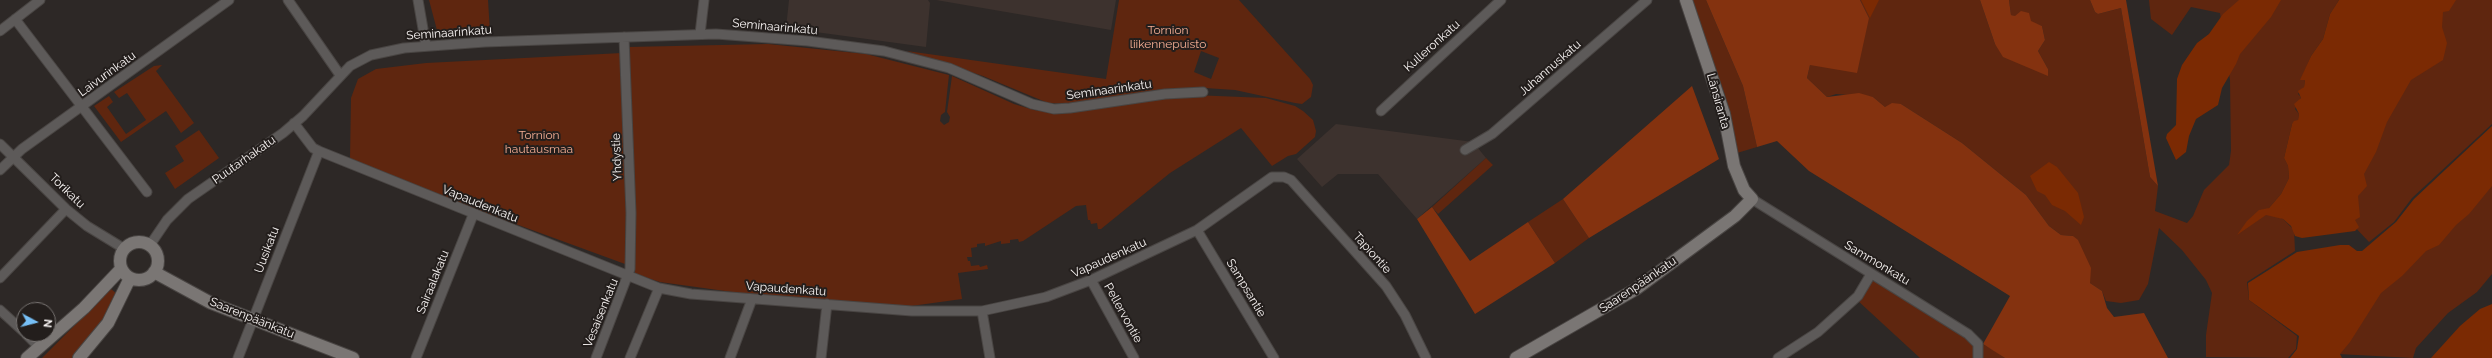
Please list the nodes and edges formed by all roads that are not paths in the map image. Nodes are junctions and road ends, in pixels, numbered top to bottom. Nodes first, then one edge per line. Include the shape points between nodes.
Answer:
1 (40, 0) edge
2 (229, 0) edge
3 (288, 0) edge
4 (418, 0) edge
5 (704, 0) edge
6 (1501, 0) edge
7 (1647, 0) edge
8 (1686, 0) edge
9 (15, 19) junction
10 (0, 31) edge
11 (700, 34) junction
12 (624, 38) junction
13 (426, 46) junction
14 (340, 75) junction
15 (1203, 92) dead end
16 (82, 107) junction
17 (1381, 111) dead end
18 (294, 123) junction
19 (0, 144) edge
20 (1465, 150) dead end
21 (319, 151) junction
22 (12, 157) junction
23 (0, 170) edge
24 (1284, 177) joint
25 (147, 192) dead end
26 (1752, 199) junction
27 (66, 209) junction
28 (473, 215) junction
29 (1197, 230) junction
30 (150, 245) junction
31 (123, 248) junction
32 (122, 269) junction
33 (154, 272) junction
34 (1871, 274) junction
35 (629, 276) junction
36 (0, 278) edge
37 (130, 278) junction
38 (1091, 280) junction
39 (659, 288) junction
40 (752, 299) junction
41 (827, 304) junction
42 (0, 310) edge
43 (982, 311) junction
44 (253, 319) junction
45 (16, 325) edge
46 (34, 342) edge
47 (38, 346) junction
48 (1978, 357) edge
49 (27, 358) edge
50 (79, 358) edge
51 (238, 358) edge
52 (353, 358) edge
53 (416, 358) edge
54 (596, 358) edge
55 (630, 358) edge
56 (730, 358) edge
57 (821, 358) edge
58 (990, 358) edge
59 (1134, 358) edge
60 (1274, 358) edge
61 (1426, 358) edge
62 (1516, 358) edge
63 (1778, 358) edge

1 - 9 street
2 - 16 street, Laivurinkatu
3 - 14 street
4 - 13 street
5 - 11 street
6 - 17 street, Kulleronkatu
7 - 20 street, Juhannuskatu via 1492,134
8 - 26 street, Länsiranta via 1724,114 1734,166 1744,190
9 - 10 street
9 - 16 street
11 - 12 street, Seminaarinkatu
11 - 15 street, Seminaarinkatu via 808,41 884,51 949,68 1032,104 1054,108 1070,108 1165,94
12 - 13 street, Seminaarinkatu
12 - 35 street, Yhdystie via 631,213
13 - 14 street, Seminaarinkatu via 371,55 350,66
14 - 18 street, Puutarhakatu
16 - 22 street, Laivurinkatu
16 - 25 street
18 - 21 street, Vapaudenkatu via 313,148
18 - 30 street, Puutarhakatu via 188,199 167,220
19 - 22 street, Torikatu
21 - 28 street, Vapaudenkatu
21 - 44 street, Uusikatu
22 - 23 street, Laivurinkatu
22 - 27 street, Torikatu
24 - 29 street, Vapaudenkatu via 1272,177
24 - 61 street, Tapiontie via 1290,180 1386,286 1405,316
26 - 34 street, Sammonkatu
26 - 62 street, Saarenpäänkatu via 1735,216 1636,289
27 - 31 street, Torikatu via 87,226
27 - 36 street
28 - 35 street, Vapaudenkatu
28 - 53 street, Sairaalakatu
29 - 38 street, Vapaudenkatu
29 - 60 street, Sampsantie
30 - 31 street via 138,242
30 - 33 street via 158,261
31 - 32 street via 120,256
32 - 37 street
32 - 47 street via 84,308
33 - 37 street via 143,279
33 - 44 street, Saarenpäänkatu via 211,303
34 - 48 street, Sammonkatu via 1968,334 1978,344
34 - 63 street via 1858,296 1818,332
35 - 39 street, Vapaudenkatu
35 - 54 street, Vesaisenkatu
37 - 50 street via 108,323
38 - 43 street, Vapaudenkatu via 1046,297
38 - 59 street, Pellervontie
39 - 40 street, Vapaudenkatu via 691,294
39 - 55 street
40 - 41 street, Vapaudenkatu
40 - 56 street
41 - 43 street, Vapaudenkatu via 912,311
41 - 57 street
42 - 45 street
43 - 58 street
44 - 51 street, Uusikatu
44 - 52 street, Saarenpäänkatu
46 - 47 street
47 - 49 street

